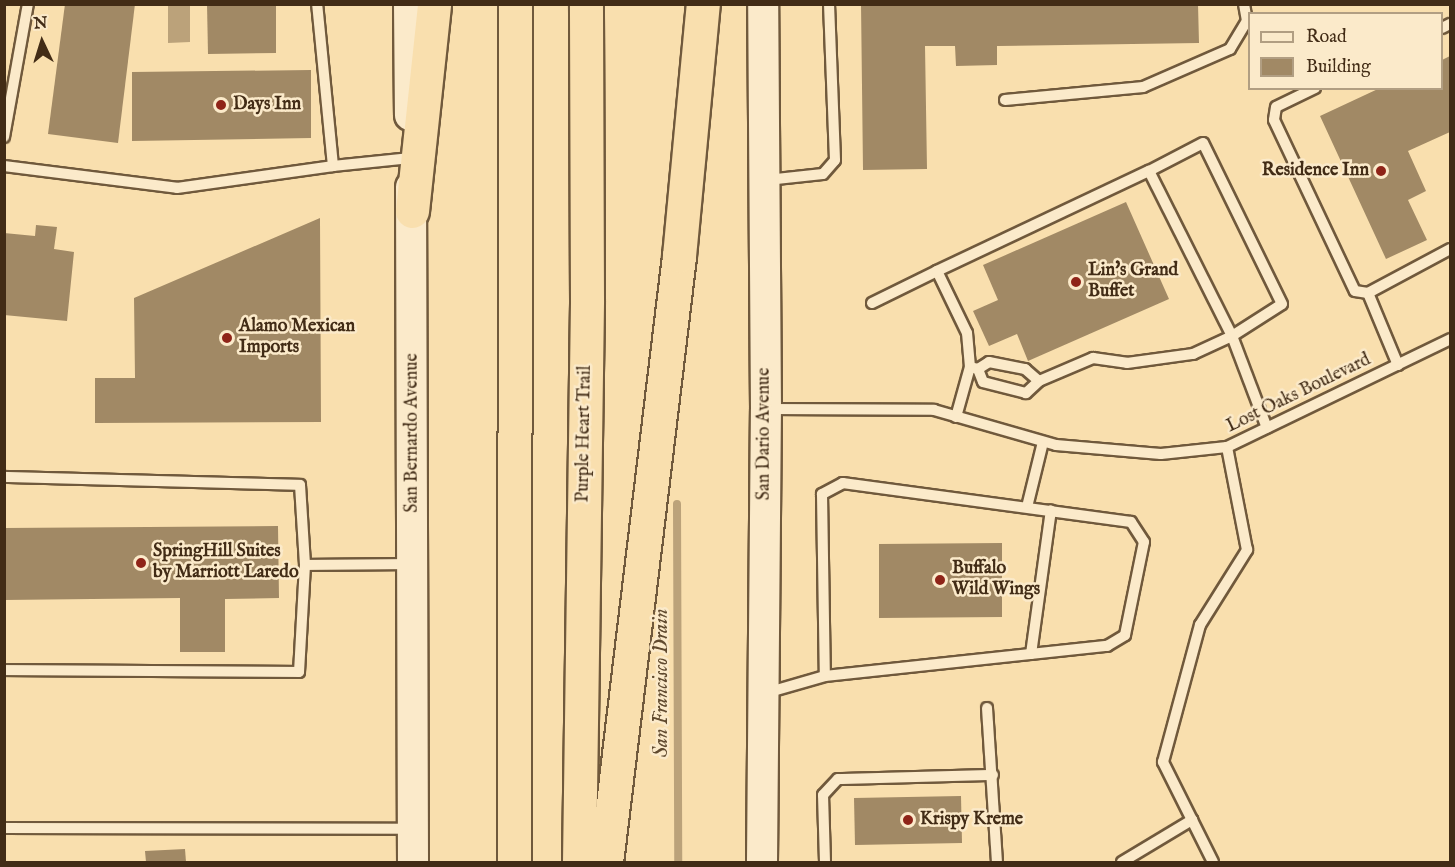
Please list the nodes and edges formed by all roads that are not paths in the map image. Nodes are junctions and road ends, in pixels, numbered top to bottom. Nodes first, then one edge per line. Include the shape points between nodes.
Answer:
1 (28, 4) edge
2 (317, 4) edge
3 (408, 4) edge
4 (434, 4) edge
5 (515, 4) edge
6 (586, 4) edge
7 (703, 4) edge
8 (763, 4) edge
9 (829, 4) edge
10 (1244, 4) edge
11 (1311, 90) edge
12 (1005, 100) dead end
13 (4, 137) edge
14 (411, 158) junction
15 (4, 166) edge
16 (333, 166) junction
17 (1149, 171) junction
18 (764, 180) junction
19 (412, 211) junction
20 (1450, 249) edge
21 (937, 272) junction
22 (1368, 293) junction
23 (872, 303) dead end
24 (1232, 336) junction
25 (1450, 339) edge
26 (1398, 365) junction
27 (974, 368) junction
28 (1039, 381) junction
29 (766, 409) junction
30 (956, 417) junction
31 (1267, 428) junction
32 (1043, 442) junction
33 (1227, 447) junction
34 (4, 477) edge
35 (1026, 507) junction
36 (1051, 510) junction
37 (413, 564) junction
38 (305, 565) junction
39 (1030, 654) junction
40 (4, 670) edge
41 (825, 675) junction
42 (762, 694) junction
43 (987, 708) dead end
44 (993, 775) junction
45 (1192, 820) junction
46 (4, 828) edge
47 (413, 829) junction
48 (413, 862) edge
49 (514, 862) edge
50 (579, 862) edge
51 (606, 862) edge
52 (762, 862) edge
53 (825, 862) edge
54 (997, 862) edge
55 (1122, 862) edge
56 (1213, 862) edge

1 - 13 lane
2 - 16 lane
3 - 14 main road, San Bernardo Avenue
4 - 19 highway
5 - 49 highway
6 - 50 highway, Purple Heart Trail via 587,300
7 - 51 highway via 679,256
8 - 18 main road, San Dario Avenue
9 - 18 lane via 835,160 823,174
10 - 12 lane via 1247,21 1230,49 1143,87
11 - 22 lane via 1276,107 1274,120 1355,291
14 - 16 lane
14 - 19 main road, San Bernardo Avenue
15 - 16 lane via 177,188
17 - 21 lane
17 - 24 lane
17 - 24 lane via 1203,143 1282,304
18 - 29 main road, San Dario Avenue
19 - 37 main road, San Bernardo Avenue
20 - 22 lane
21 - 23 lane
21 - 27 lane via 967,333
22 - 26 lane
24 - 28 lane via 1193,354 1127,363 1093,358
24 - 31 lane
25 - 26 lane, Lost Oaks Boulevard
26 - 31 lane, Lost Oaks Boulevard
27 - 28 lane via 988,362 1024,369
27 - 28 lane via 983,382 1026,393
27 - 30 lane
29 - 30 lane, Lost Oaks Boulevard via 934,410
29 - 42 main road, San Dario Avenue
30 - 32 lane, Lost Oaks Boulevard
31 - 33 lane, Lost Oaks Boulevard
32 - 33 lane, Lost Oaks Boulevard via 1161,454
32 - 35 lane
33 - 45 lane via 1247,550 1200,625 1163,762
34 - 38 lane via 300,485
35 - 36 lane
35 - 41 lane via 843,483 822,494
36 - 39 lane
36 - 39 lane via 1131,522 1144,542 1125,635 1107,646
37 - 38 lane
37 - 47 main road, San Bernardo Avenue
38 - 40 lane via 299,672
39 - 41 lane
41 - 42 lane
42 - 52 main road, San Dario Avenue
43 - 44 lane
44 - 53 lane via 838,779 823,795
44 - 54 lane
45 - 55 lane
45 - 56 lane
46 - 47 lane
47 - 48 main road, San Bernardo Avenue

